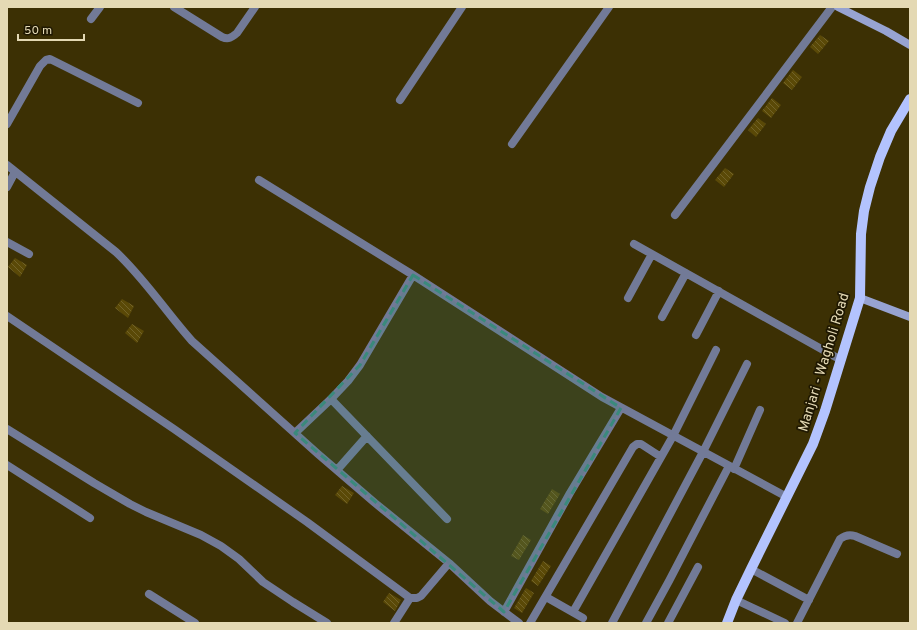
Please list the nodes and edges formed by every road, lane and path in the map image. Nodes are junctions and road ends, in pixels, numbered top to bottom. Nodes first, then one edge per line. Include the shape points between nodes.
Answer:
1 (100, 7) edge
2 (174, 7) edge
3 (255, 7) edge
4 (462, 7) edge
5 (609, 7) edge
6 (832, 7) edge
7 (838, 7) edge
8 (91, 19) dead end
9 (910, 45) edge
10 (910, 99) edge
11 (400, 100) dead end
12 (138, 103) dead end
13 (7, 124) edge
14 (512, 144) dead end
15 (7, 165) edge
16 (15, 172) junction
17 (259, 180) dead end
18 (7, 187) edge
19 (675, 215) dead end
20 (8, 244) edge
21 (634, 244) dead end
22 (29, 254) dead end
23 (652, 254) junction
24 (686, 273) junction
25 (413, 275) junction
26 (719, 291) junction
27 (628, 298) dead end
28 (860, 298) junction
29 (7, 316) edge
30 (662, 317) dead end
31 (910, 317) edge
32 (696, 335) dead end
33 (716, 350) dead end
34 (841, 360) junction
35 (747, 364) dead end
36 (331, 399) junction
37 (621, 408) junction
38 (760, 410) dead end
39 (7, 428) edge
40 (295, 433) junction
41 (367, 436) junction
42 (673, 436) junction
43 (702, 452) junction
44 (661, 457) junction
45 (7, 465) edge
46 (731, 468) junction
47 (338, 470) junction
48 (787, 497) junction
49 (90, 518) dead end
50 (447, 519) dead end
51 (897, 554) dead end
52 (448, 563) junction
53 (698, 567) dead end
54 (751, 569) junction
55 (149, 594) dead end
56 (546, 597) junction
57 (410, 598) junction
58 (736, 600) junction
59 (809, 600) junction
60 (504, 612) junction
61 (573, 612) junction
62 (583, 618) dead end
63 (195, 623) edge
64 (327, 623) edge
65 (394, 623) edge
66 (519, 623) edge
67 (530, 623) edge
68 (612, 623) edge
69 (646, 623) edge
70 (668, 623) edge
71 (727, 623) edge
72 (785, 623) edge
73 (797, 623) edge

1 - 8 street
2 - 3 street via 228,39 237,33
4 - 11 street
5 - 14 street
6 - 19 street
7 - 9 street
10 - 28 main road, Manjari - Wagholi Road via 891,131 870,187 861,234
12 - 13 street via 50,59 40,66
15 - 16 street
16 - 18 street
16 - 40 street via 110,247 143,280 192,341
17 - 25 street
20 - 22 street
21 - 23 street
23 - 24 street
23 - 27 street
24 - 26 street
24 - 30 street
25 - 36 street via 360,365
25 - 37 street
26 - 32 street
26 - 34 street
28 - 31 street
28 - 34 main road, Manjari - Wagholi Road
29 - 57 street via 307,522
33 - 42 street
34 - 48 main road, Manjari - Wagholi Road via 813,444
35 - 43 street
36 - 40 street
36 - 41 street
37 - 42 street
37 - 60 street
38 - 46 street
39 - 64 street via 130,504 221,546 263,582
40 - 47 street
41 - 47 street
41 - 50 street
42 - 43 street
42 - 44 street
43 - 46 street
43 - 68 street
44 - 56 street via 641,444 633,447
44 - 61 street
45 - 49 street
46 - 48 street
46 - 69 street
47 - 52 street
48 - 54 main road, Manjari - Wagholi Road
51 - 59 street via 855,536 843,536
52 - 57 street via 421,596
52 - 60 street
53 - 70 street
54 - 58 main road, Manjari - Wagholi Road
54 - 59 street
55 - 63 street
56 - 61 street
56 - 67 street
57 - 65 street
58 - 71 main road, Manjari - Wagholi Road
58 - 72 street
59 - 73 street
60 - 66 street
61 - 62 street

